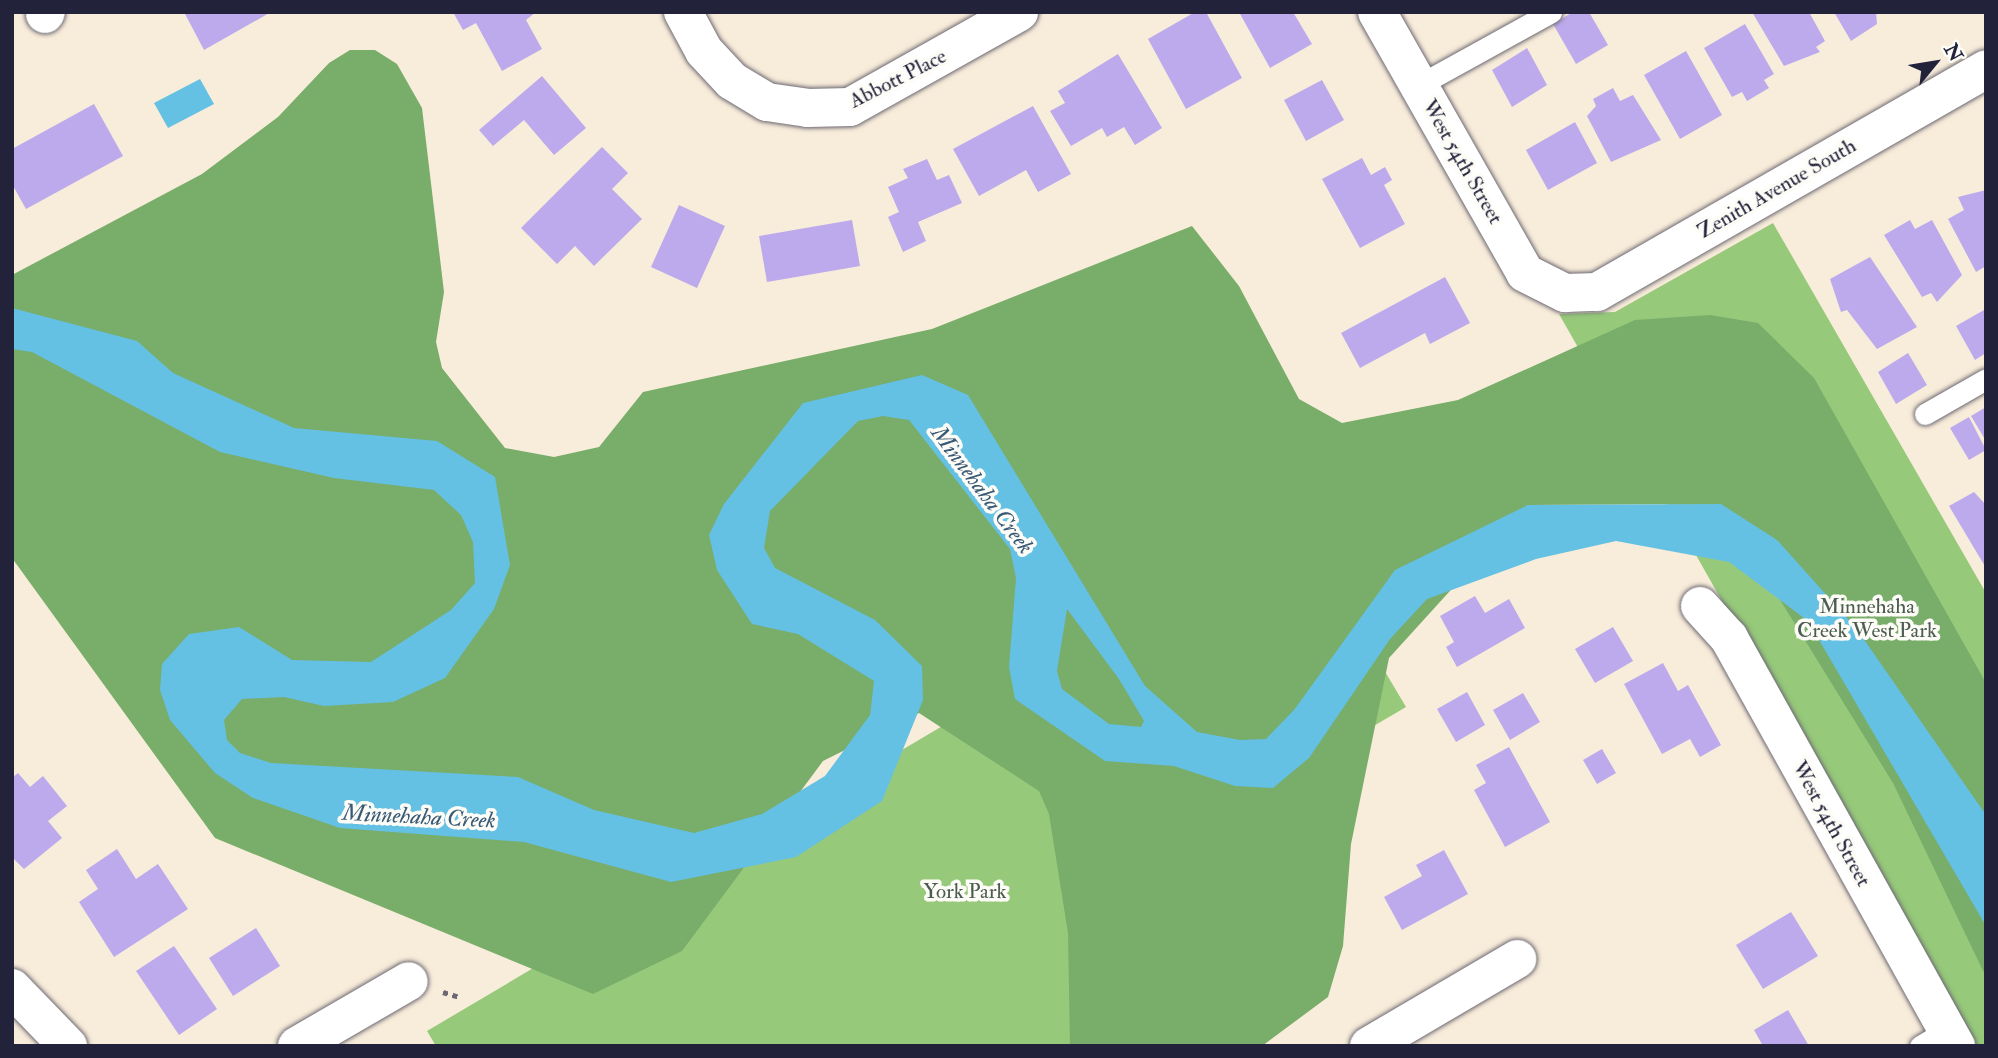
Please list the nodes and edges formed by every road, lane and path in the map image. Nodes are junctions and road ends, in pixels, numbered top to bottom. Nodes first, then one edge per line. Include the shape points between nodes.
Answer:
1 (683, 12) edge
2 (1019, 12) edge
3 (1377, 12) edge
4 (1551, 12) edge
5 (1986, 69) edge
6 (1419, 85) junction
7 (1565, 293) joint
8 (1986, 379) edge
9 (1925, 414) dead end
10 (1700, 606) dead end
11 (1517, 960) dead end
12 (409, 981) dead end
13 (12, 988) edge
14 (1941, 1041) edge
15 (68, 1046) edge
16 (297, 1046) edge
17 (1369, 1046) edge

1 - 2 street, Abbott Place via 704,51 732,81 767,102 808,108 850,107
3 - 6 street, West 54th Street
4 - 6 lane
5 - 7 street, Zenith Avenue South via 1597,292
6 - 7 street, West 54th Street via 1525,273
8 - 9 lane
10 - 14 street, West 54th Street via 1729,638
11 - 17 street
12 - 16 street
13 - 15 street

